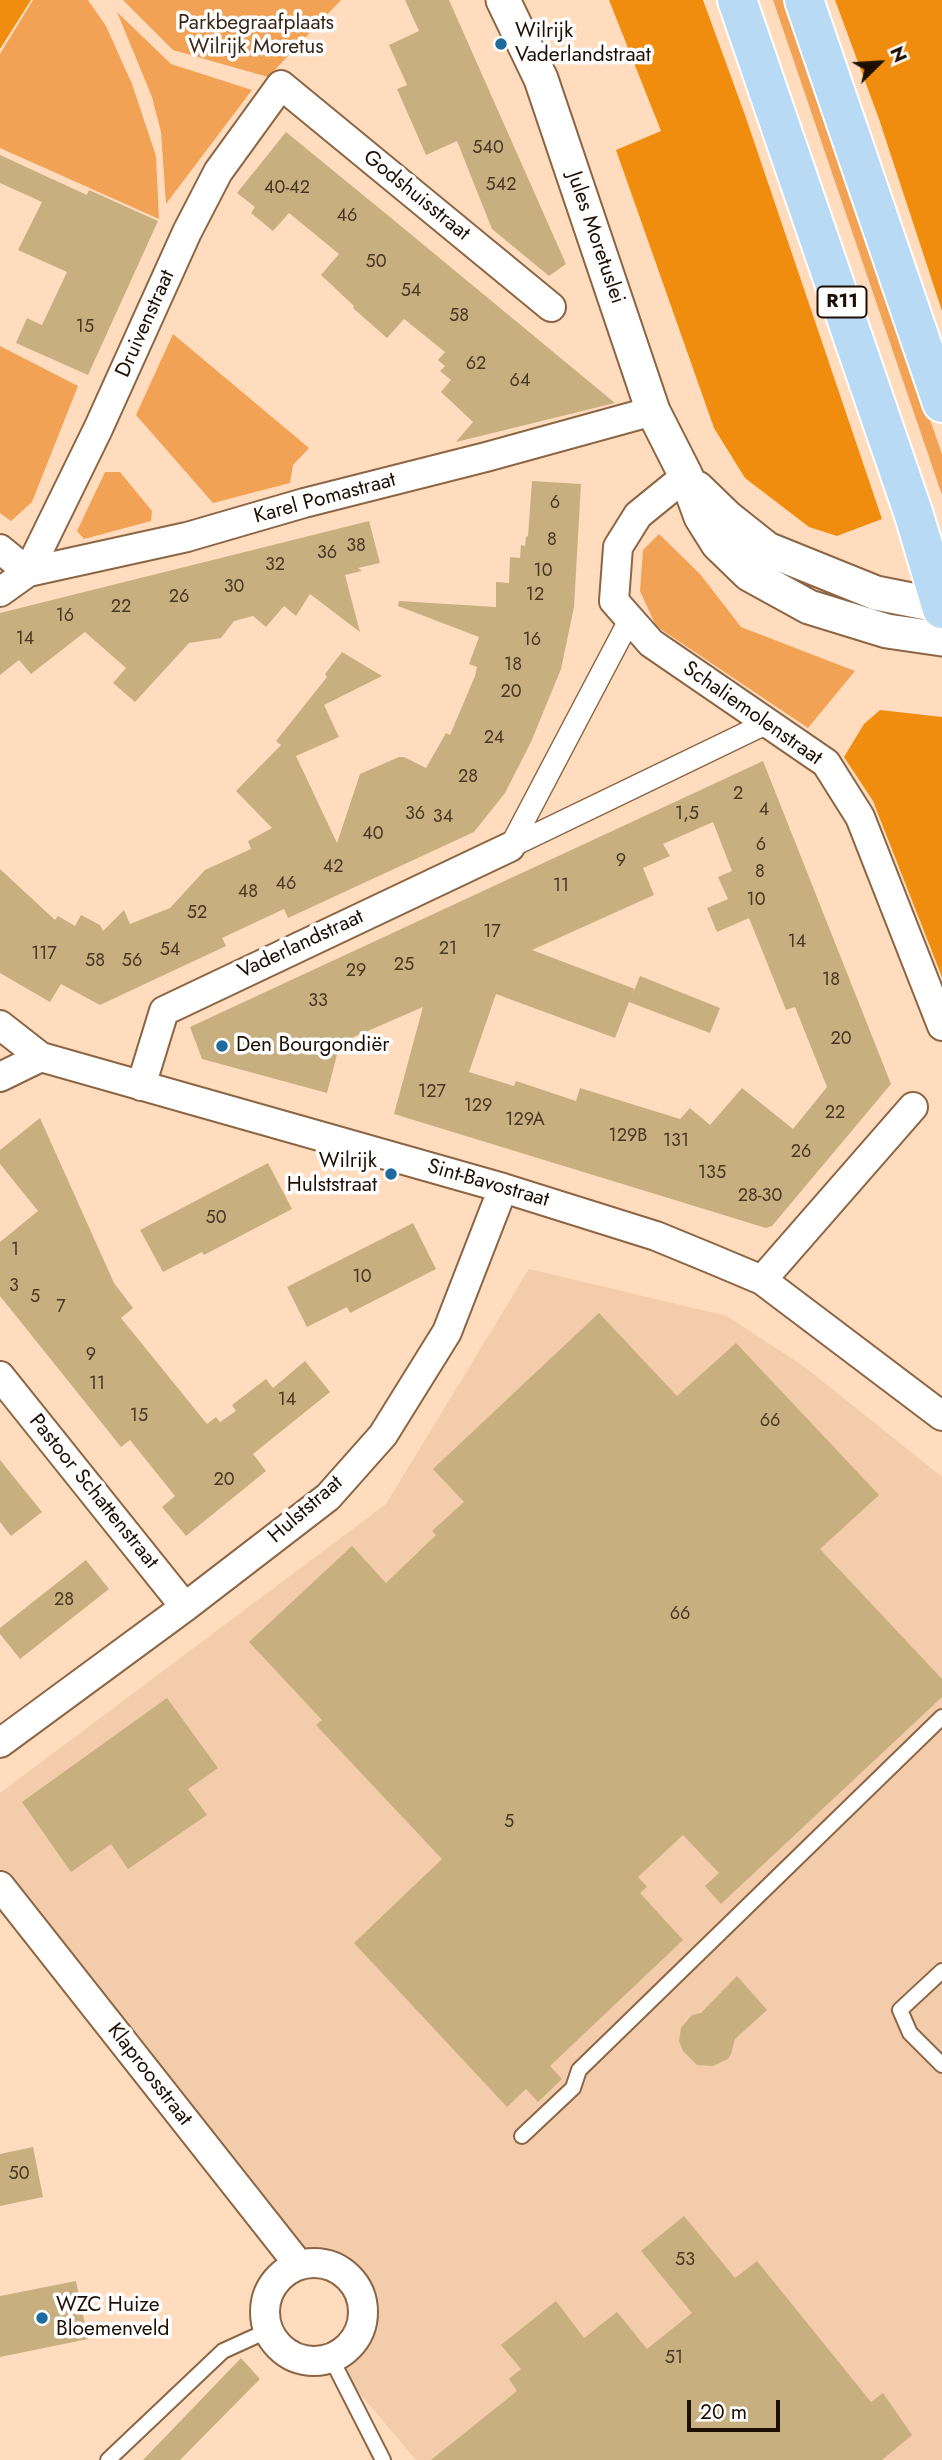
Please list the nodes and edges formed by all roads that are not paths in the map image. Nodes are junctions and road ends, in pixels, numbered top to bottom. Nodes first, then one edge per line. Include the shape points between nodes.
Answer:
1 (503, 0) edge
2 (737, 0) edge
3 (804, 0) edge
4 (281, 85) joint
5 (551, 307) dead end
6 (942, 403) edge
7 (653, 411) junction
8 (686, 476) junction
9 (0, 549) edge
10 (28, 572) junction
11 (0, 592) edge
12 (942, 615) edge
13 (630, 619) junction
14 (767, 723) junction
15 (510, 847) junction
16 (0, 1025) edge
17 (942, 1026) edge
18 (41, 1057) junction
19 (0, 1077) edge
20 (141, 1086) junction
21 (913, 1107) dead end
22 (503, 1188) junction
23 (762, 1280) junction
24 (0, 1376) edge
25 (942, 1416) edge
26 (185, 1607) junction
27 (942, 1717) edge
28 (0, 1743) edge
29 (0, 1886) edge
30 (942, 1971) edge
31 (942, 2065) edge
32 (522, 2136) dead end
33 (299, 2265) junction
34 (267, 2331) junction
35 (331, 2358) junction
36 (108, 2460) edge
37 (383, 2460) edge

1 - 7 street, Jules Moretuslei via 541,79
2 - 12 highway, R11 via 914,515
3 - 6 highway
4 - 5 street, Godshuisstraat
4 - 10 street, Druivenstraat via 218,172
7 - 8 street, Jules Moretuslei
7 - 10 street, Karel Pomastraat via 187,537
8 - 12 street, Jules Moretuslei via 767,549
8 - 13 street, Schaliemolenstraat via 638,515 618,547 614,601
9 - 10 street
10 - 11 street, Karel Pomastraat
13 - 14 street, Schaliemolenstraat via 651,643
13 - 15 street
14 - 15 street, Vaderlandstraat
14 - 17 street, Schaliemolenstraat via 825,763 860,817
15 - 20 street, Vaderlandstraat via 164,1011
16 - 18 street, Sint-Bavostraat
18 - 19 street
18 - 20 street, Sint-Bavostraat
20 - 22 street, Sint-Bavostraat
21 - 23 street
22 - 23 street, Sint-Bavostraat via 656,1236
22 - 26 street, Hulststraat via 447,1332 383,1435 328,1497
23 - 25 street, Sint-Bavostraat
24 - 26 street, Pastoor Schattenstraat
26 - 28 street, Hulststraat
27 - 32 lane via 579,2070 573,2088
29 - 33 street, Klaproosstraat
30 - 31 lane via 900,2010 910,2033
33 - 34 street via 281,2275 268,2291
33 - 35 street via 321,2263 343,2271 358,2289 364,2311 359,2333 345,2351
34 - 35 street via 281,2350 301,2361
34 - 36 lane via 223,2351
35 - 37 lane

